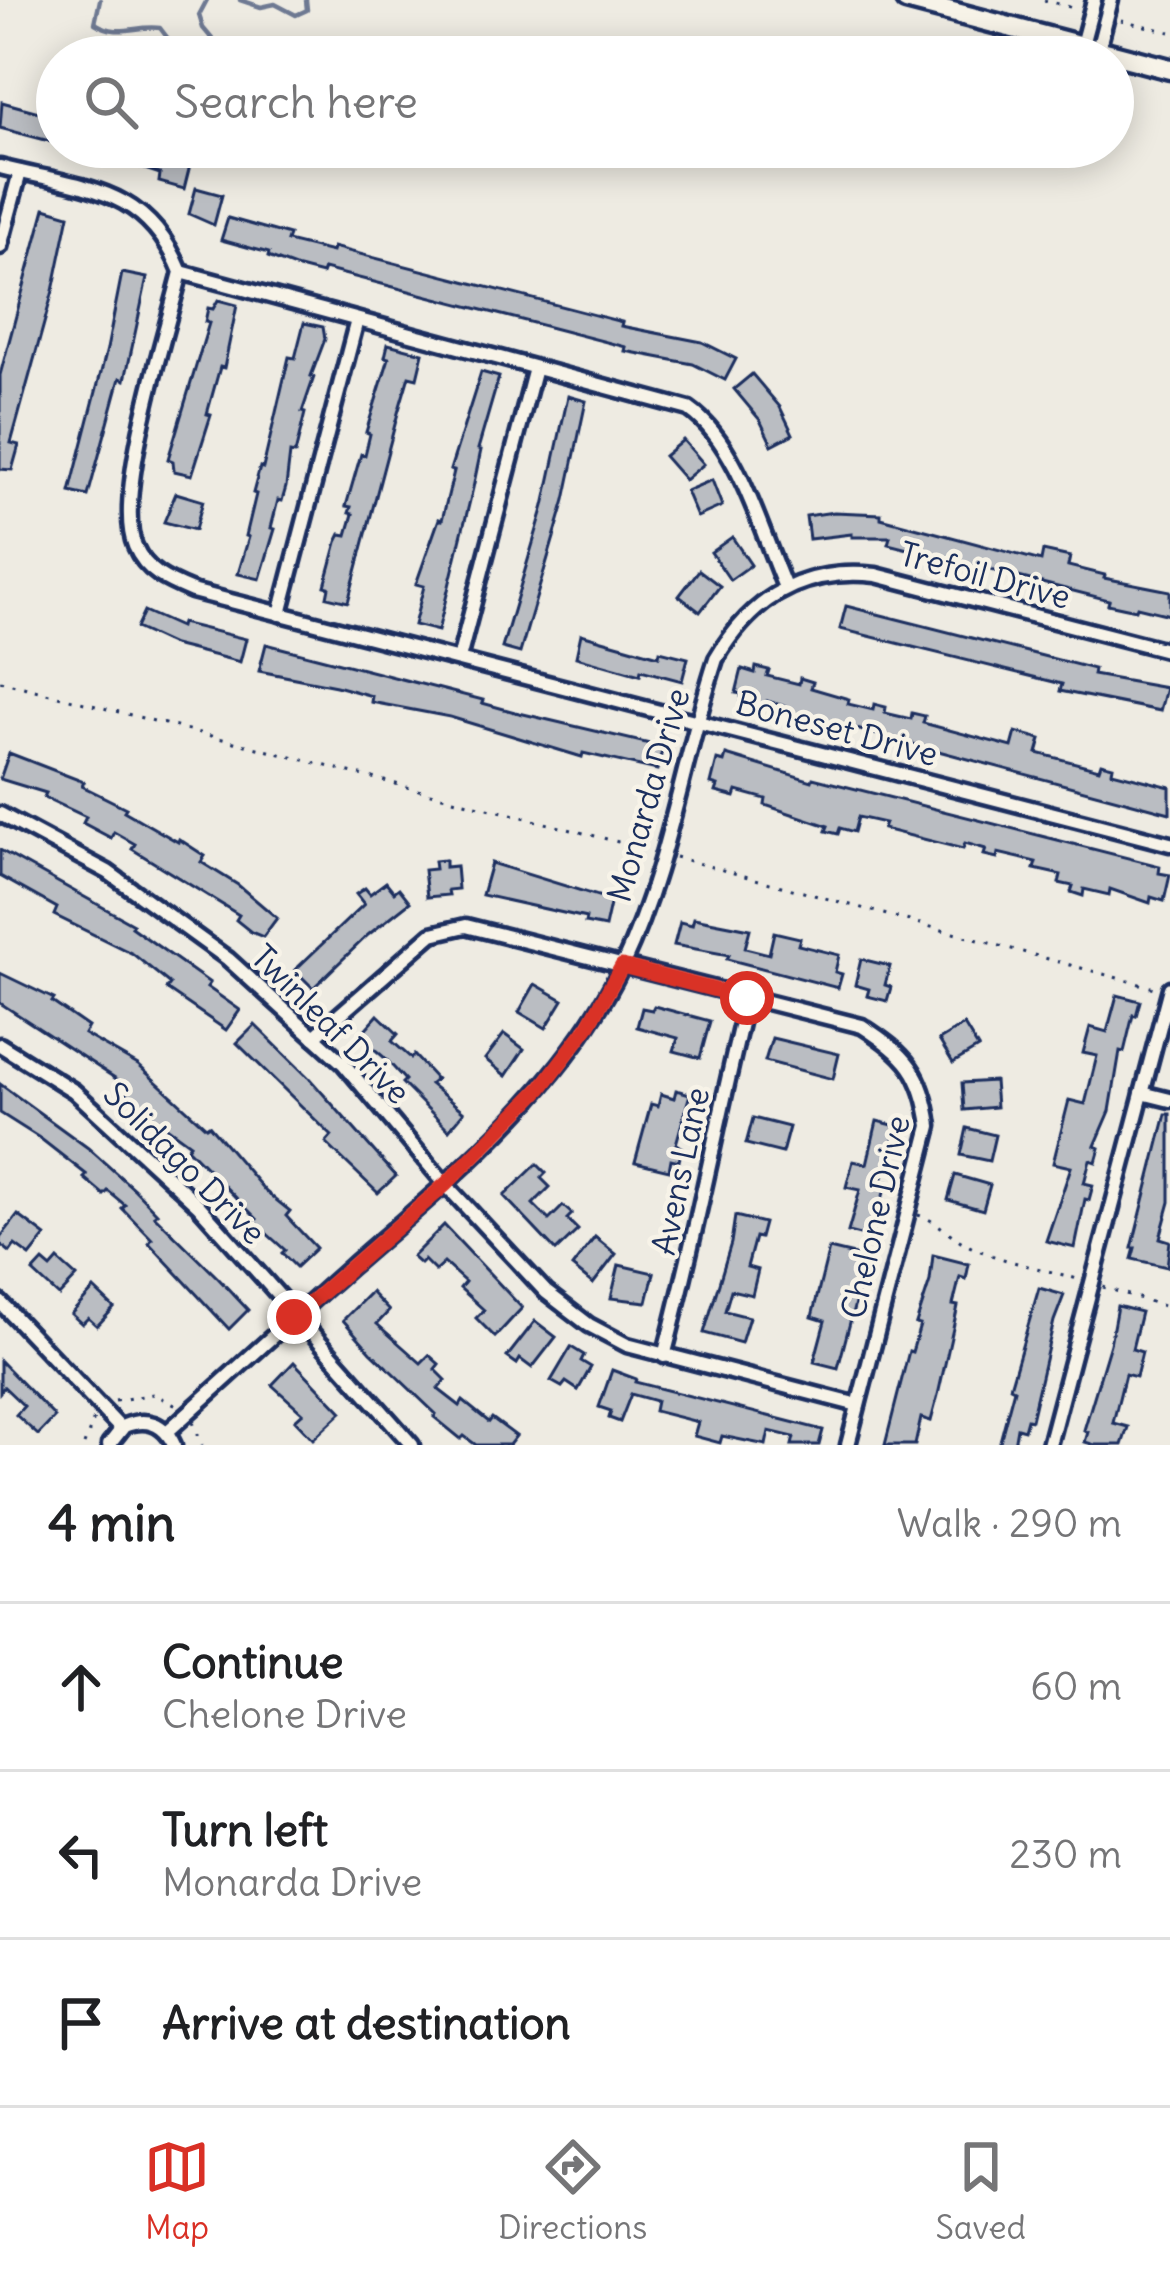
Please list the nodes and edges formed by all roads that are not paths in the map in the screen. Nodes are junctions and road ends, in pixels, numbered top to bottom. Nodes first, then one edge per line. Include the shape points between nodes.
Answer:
1 (906, 0) edge
2 (1111, 0) edge
3 (1089, 5) edge
4 (1047, 36) edge
5 (1090, 36) edge
6 (1095, 36) edge
7 (1134, 59) edge
8 (1170, 68) edge
9 (0, 167) edge
10 (20, 172) junction
11 (0, 247) edge
12 (181, 272) junction
13 (357, 320) junction
14 (535, 368) junction
15 (785, 586) junction
16 (280, 614) junction
17 (1170, 651) edge
18 (459, 659) junction
19 (698, 720) junction
20 (0, 814) edge
21 (1170, 844) edge
22 (622, 966) junction
23 (1169, 990) edge
24 (747, 998) junction
25 (314, 1037) junction
26 (0, 1045) edge
27 (1142, 1093) junction
28 (1170, 1100) edge
29 (446, 1184) junction
30 (0, 1302) edge
31 (294, 1317) junction
32 (664, 1356) junction
33 (858, 1405) junction
34 (121, 1429) junction
35 (170, 1438) edge
36 (109, 1445) edge
37 (412, 1445) edge
38 (848, 1445) edge
39 (1049, 1445) edge

1 - 4 main road
2 - 6 street
3 - 5 street
7 - 8 main road
9 - 10 street
10 - 11 street
10 - 12 street via 129,203 169,241
12 - 13 street
12 - 16 street, Boneset Drive via 130,481 135,546 165,580
13 - 14 street
13 - 16 street
14 - 15 street via 703,419 726,448
14 - 18 street
15 - 17 street, Trefoil Drive via 838,572 876,575
15 - 19 street, Monarda Drive via 725,644
16 - 18 street, Boneset Drive
18 - 19 street, Boneset Drive
19 - 21 street, Boneset Drive
19 - 22 street, Monarda Drive via 649,902
20 - 25 street, Twinleaf Drive via 109,872 229,959
22 - 24 street, Chelone Drive
22 - 25 street, Chelone Drive via 466,926 448,930 432,934
22 - 29 street, Monarda Drive via 541,1088
23 - 27 street
24 - 32 street, Avens Lane
24 - 33 street, Chelone Drive via 862,1026 913,1068 926,1093 931,1126
25 - 29 street, Twinleaf Drive
26 - 31 street, Solidago Drive via 74,1090 198,1204
27 - 28 street
27 - 39 street
29 - 31 street, Monarda Drive
29 - 32 street, Twinleaf Drive via 546,1292 589,1325
30 - 34 street
31 - 35 street, Monarda Drive
31 - 37 street, Solidago Drive
32 - 33 street, Twinleaf Drive
33 - 38 street
34 - 35 street via 147,1421
34 - 36 street

